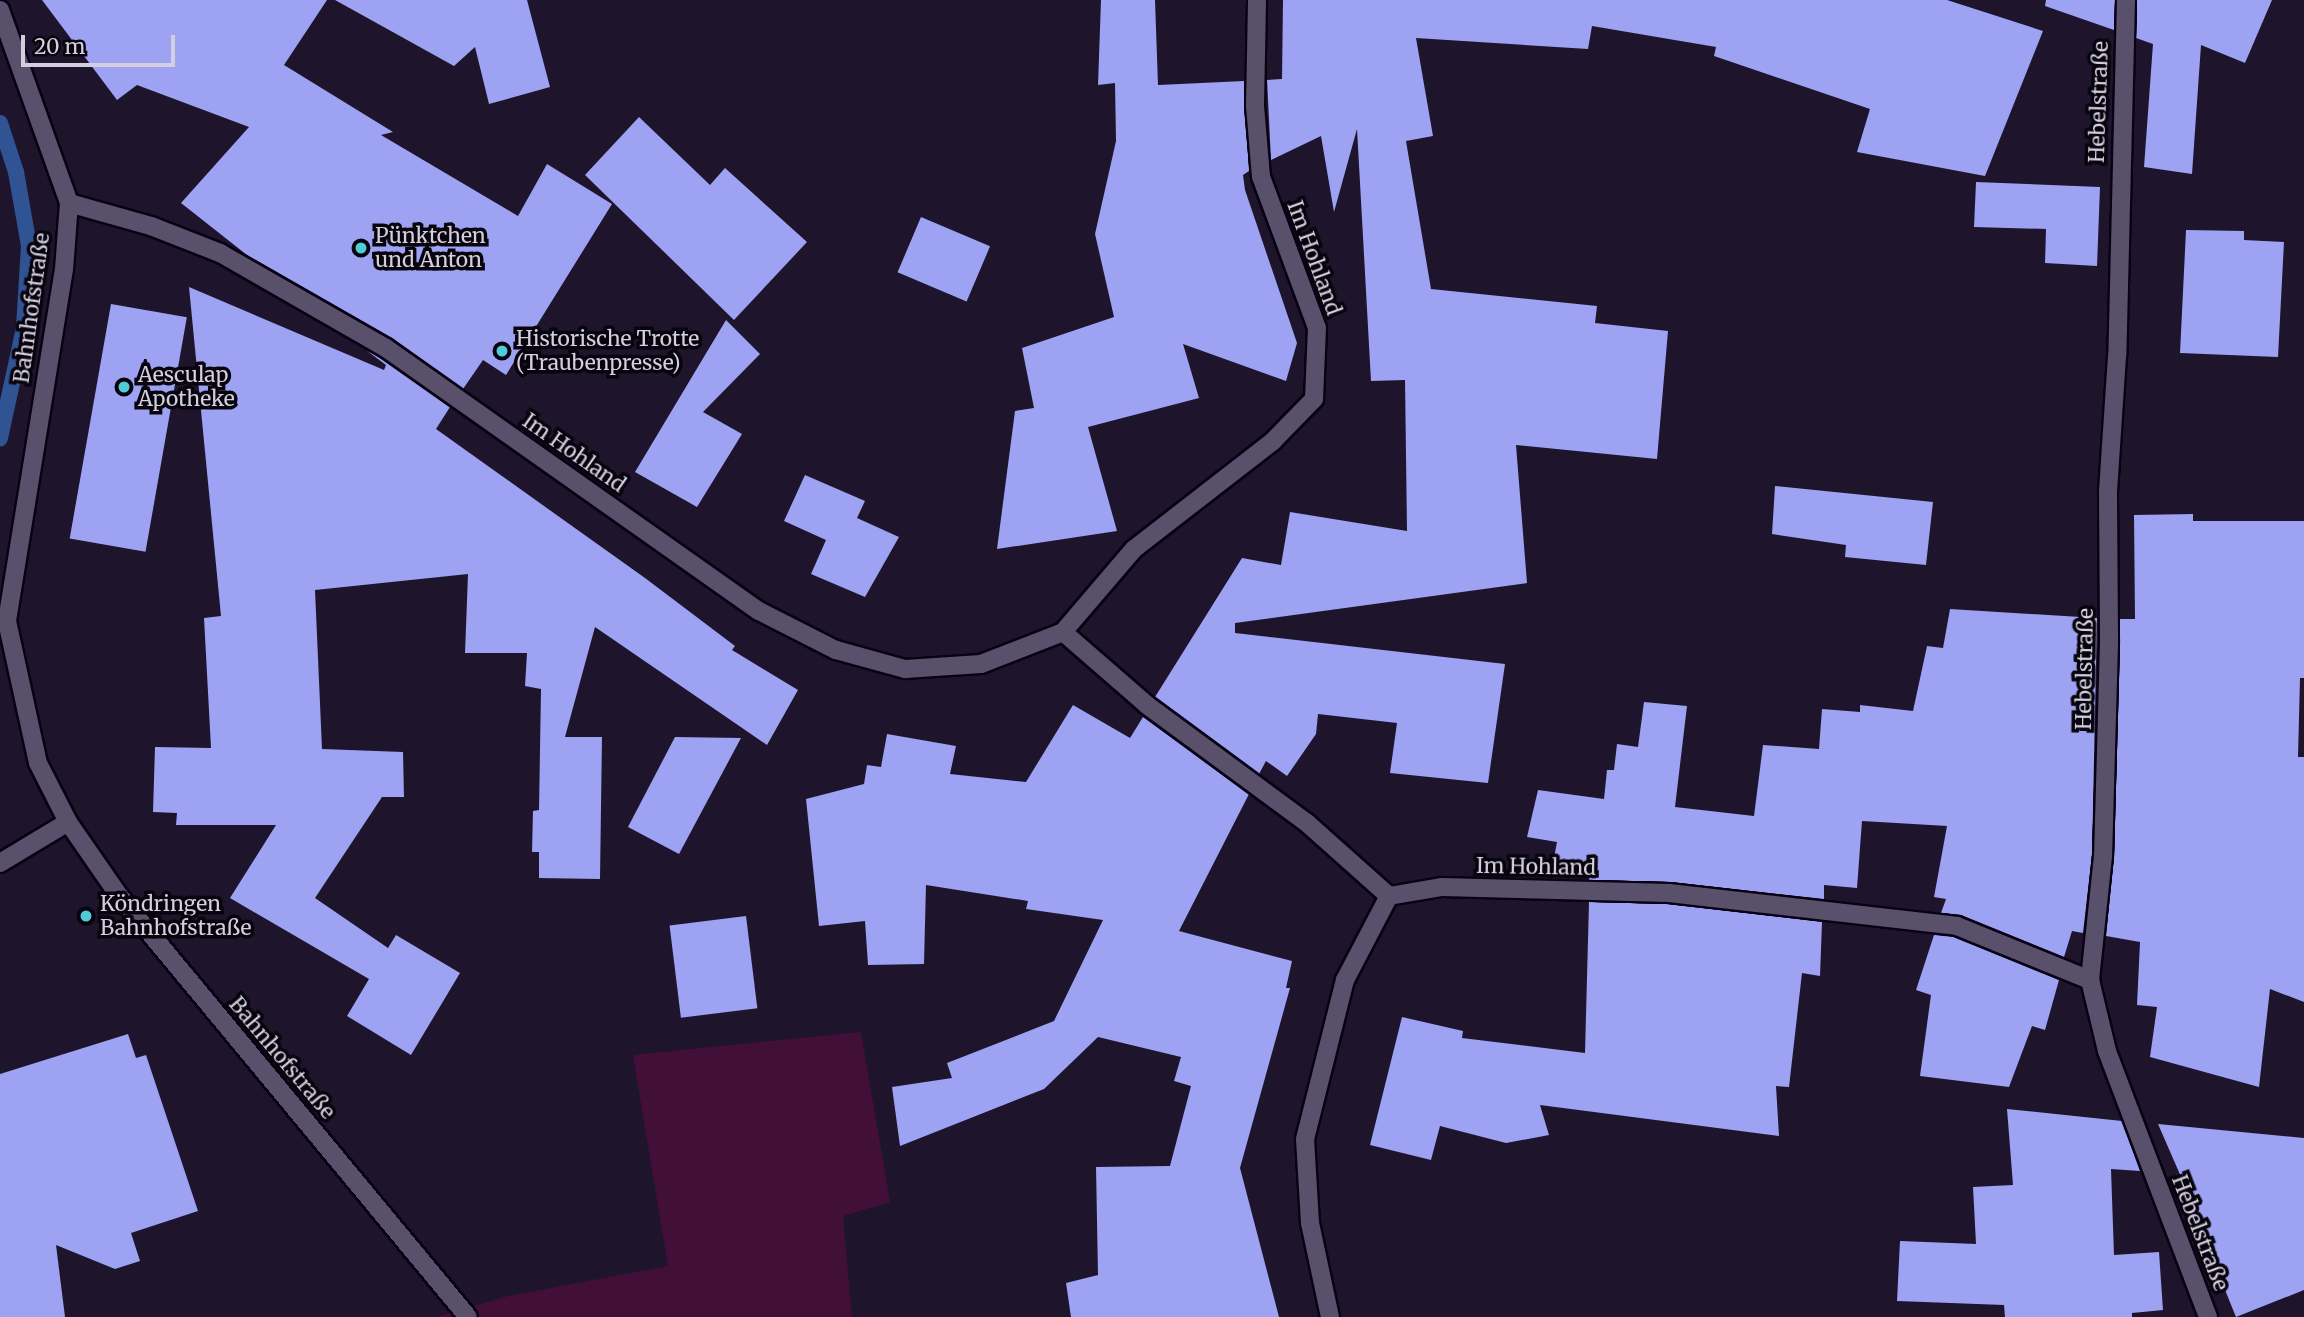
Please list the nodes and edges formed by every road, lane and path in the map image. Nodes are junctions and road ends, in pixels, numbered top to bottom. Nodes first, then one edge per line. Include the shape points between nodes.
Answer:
1 (1257, 0) edge
2 (2126, 0) edge
3 (0, 10) edge
4 (69, 203) junction
5 (1063, 632) junction
6 (68, 822) junction
7 (0, 863) edge
8 (1389, 896) junction
9 (2090, 980) junction
10 (468, 1317) edge
11 (1330, 1317) edge
12 (2208, 1317) edge

1 - 5 street, Im Hohland via 1255,106 1261,177 1317,328 1314,399 1273,441 1134,549
2 - 9 street, Hebelstraße via 2117,356 2108,493 2103,843
3 - 4 street, Bahnhofstraße
4 - 5 street, Im Hohland via 151,226 220,253 374,341 759,611 836,650 905,669 981,664
4 - 6 street, Bahnhofstraße via 64,269 7,621 38,763
5 - 8 street via 1147,705 1307,823
6 - 7 street
6 - 10 street, Bahnhofstraße via 120,897
8 - 9 street, Im Hohland via 1442,887 1669,893 1957,926
8 - 11 street via 1345,980 1305,1139 1310,1223
9 - 12 street, Hebelstraße via 2107,1051

